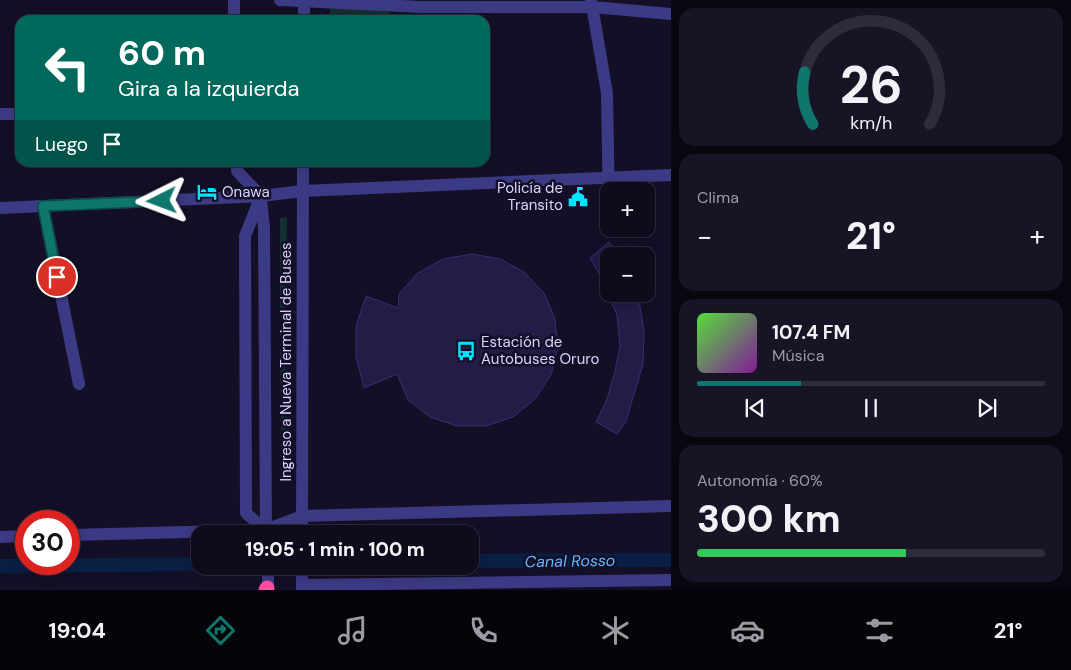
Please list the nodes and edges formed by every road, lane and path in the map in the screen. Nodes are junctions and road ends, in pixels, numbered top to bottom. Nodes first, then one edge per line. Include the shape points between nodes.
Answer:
1 (234, 0) edge
2 (280, 0) edge
3 (304, 1) edge
4 (421, 3) edge
5 (592, 4) edge
6 (671, 14) edge
7 (234, 15) edge
8 (304, 15) edge
9 (0, 114) edge
10 (15, 114) edge
11 (237, 167) edge
12 (303, 167) edge
13 (671, 175) edge
14 (607, 178) junction
15 (607, 182) edge
16 (302, 191) junction
17 (261, 196) junction
18 (43, 206) junction
19 (0, 208) edge
20 (79, 384) dead end
21 (671, 506) edge
22 (302, 516) junction
23 (258, 525) edge
24 (265, 525) edge
25 (281, 525) edge
26 (302, 525) edge
27 (191, 533) edge
28 (80, 535) edge
29 (15, 536) edge
30 (0, 537) edge
31 (268, 575) edge
32 (302, 579) edge
33 (671, 580) edge
34 (267, 589) edge

1 - 7 street
2 - 3 street
3 - 4 street
3 - 8 street
4 - 5 street
5 - 6 street
5 - 14 street via 607,93
9 - 10 street
11 - 17 street via 237,171
12 - 16 street, Ingreso a Nueva Terminal de Buses
13 - 14 street
14 - 15 street
14 - 16 street
16 - 17 street
16 - 22 street, Ingreso a Nueva Terminal de Buses
17 - 18 street
17 - 23 street via 245,236 246,513
17 - 24 street, Ingreso a Nueva Terminal de Buses via 264,228
18 - 19 street
18 - 20 street
21 - 22 street
22 - 25 street
22 - 26 street, Ingreso a Nueva Terminal de Buses
27 - 28 street
29 - 30 street
31 - 34 street
32 - 33 street

